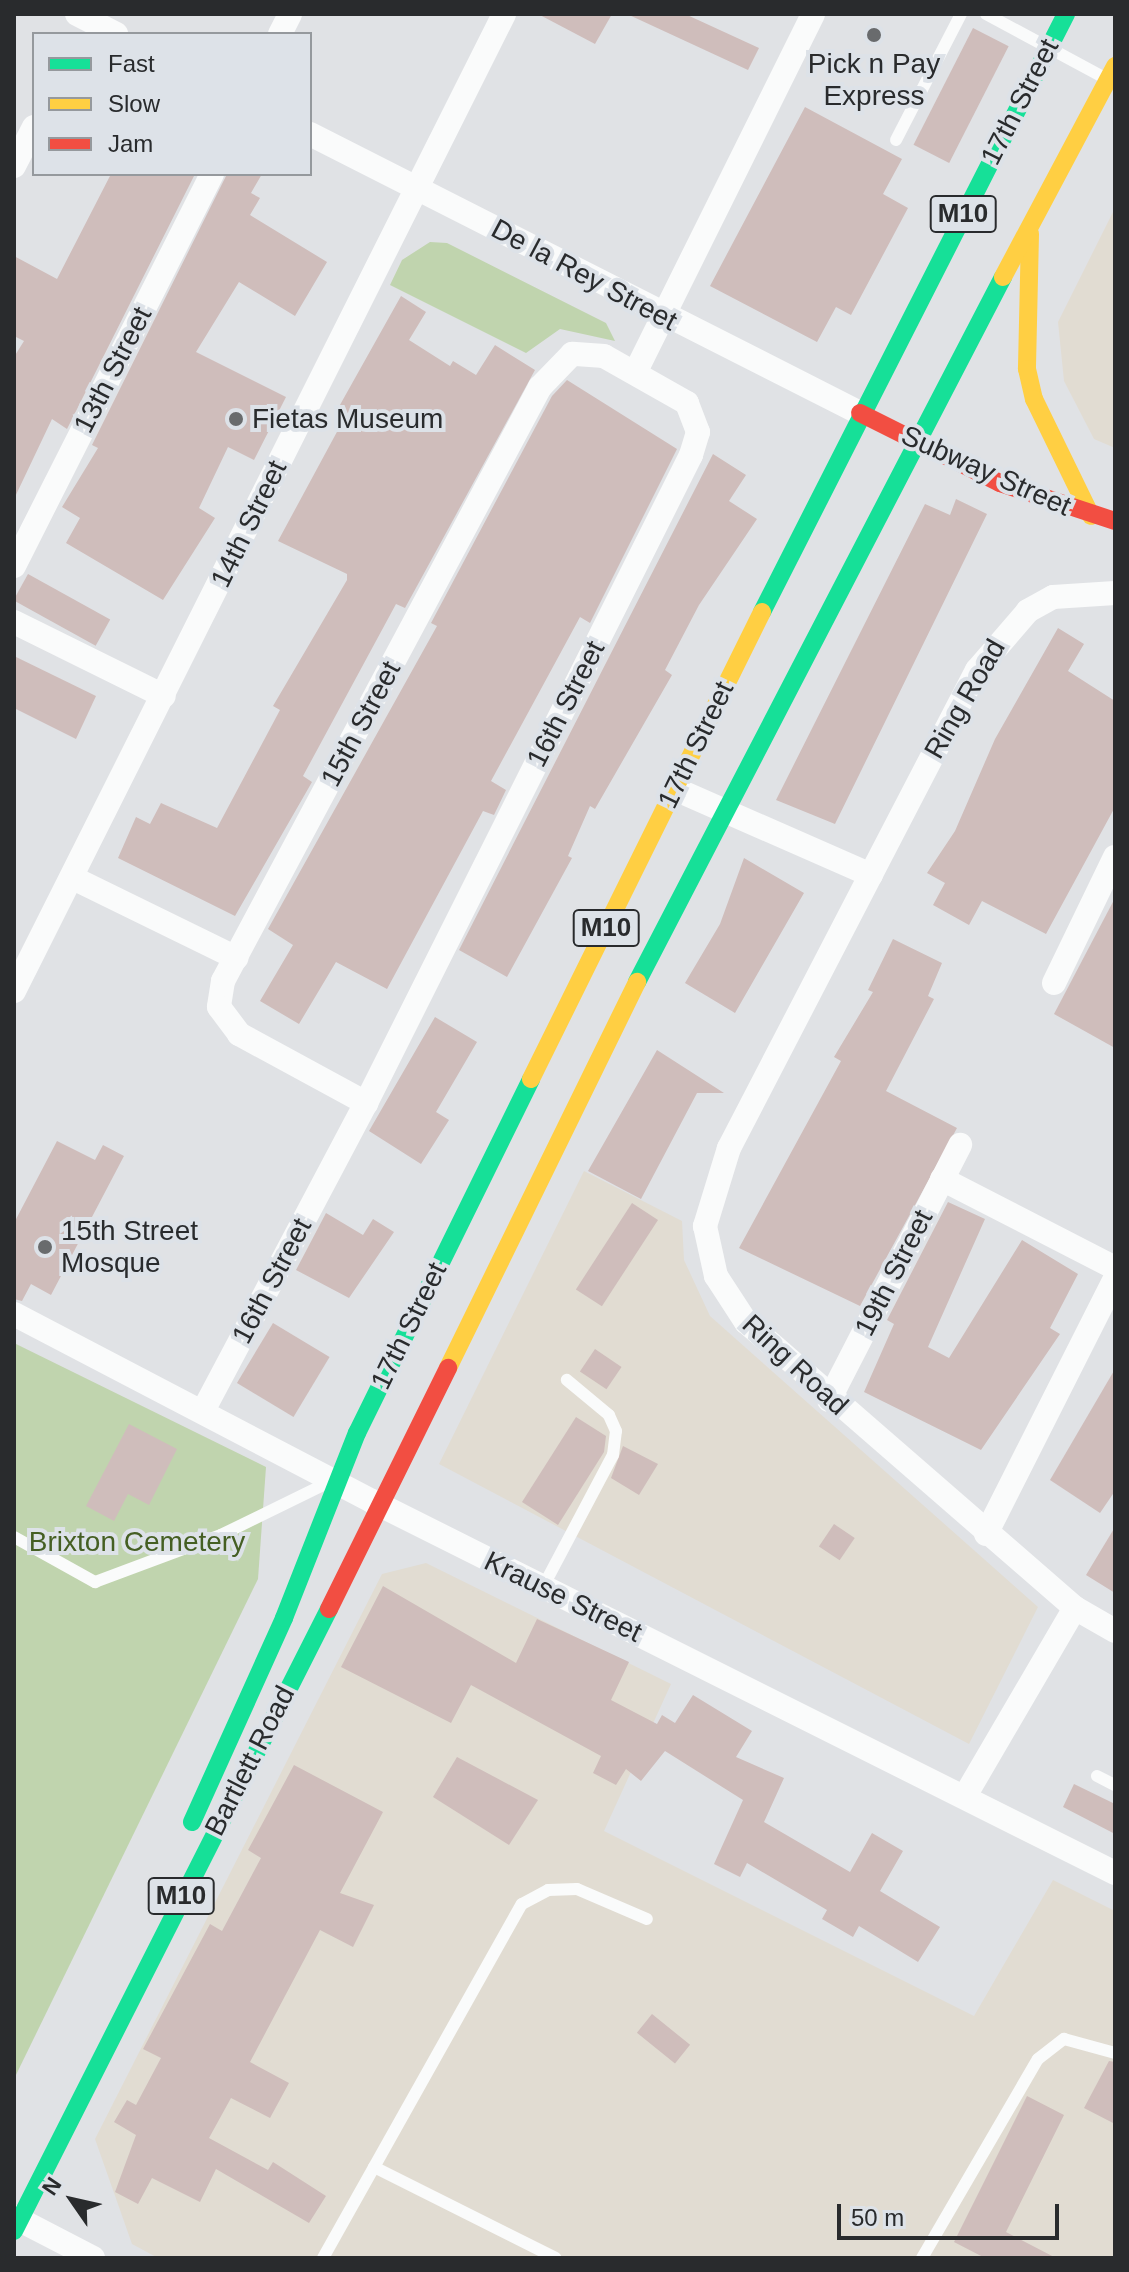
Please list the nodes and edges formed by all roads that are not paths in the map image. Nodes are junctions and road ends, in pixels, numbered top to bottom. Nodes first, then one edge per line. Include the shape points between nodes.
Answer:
1 (290, 14) edge
2 (504, 14) edge
3 (813, 14) edge
4 (961, 14) edge
5 (986, 14) edge
6 (1066, 14) edge
7 (84, 20) edge
8 (111, 32) edge
9 (281, 32) edge
10 (1048, 48) junction
11 (1111, 73) edge
12 (32, 131) edge
13 (312, 135) edge
14 (896, 140) dead end
15 (14, 166) edge
16 (211, 176) edge
17 (418, 187) junction
18 (1030, 231) junction
19 (662, 318) junction
20 (636, 371) junction
21 (860, 413) junction
22 (912, 441) junction
23 (1091, 516) junction
24 (1115, 521) edge
25 (14, 566) edge
26 (1115, 593) edge
27 (14, 622) edge
28 (164, 696) junction
29 (675, 789) junction
30 (721, 811) junction
31 (1115, 857) edge
32 (871, 875) junction
33 (73, 878) junction
34 (236, 958) junction
35 (1054, 983) dead end
36 (14, 991) edge
37 (366, 1103) junction
38 (960, 1145) dead end
39 (942, 1179) junction
40 (1115, 1268) edge
41 (1115, 1279) edge
42 (14, 1314) edge
43 (567, 1380) dead end
44 (829, 1400) junction
45 (204, 1409) junction
46 (334, 1479) junction
47 (381, 1506) junction
48 (986, 1534) junction
49 (14, 1537) edge
50 (543, 1587) junction
51 (1075, 1608) junction
52 (1115, 1631) edge
53 (1097, 1776) dead end
54 (1115, 1785) edge
55 (965, 1796) junction
56 (182, 1841) dead end
57 (1115, 1873) edge
58 (647, 1919) dead end
59 (1115, 2053) edge
60 (35, 2143) dead end
61 (374, 2167) junction
62 (14, 2186) edge
63 (16, 2223) edge
64 (93, 2258) edge
65 (323, 2258) edge
66 (556, 2258) edge
67 (922, 2258) edge

1 - 9 street
2 - 17 street, 14th Street
3 - 19 street
4 - 14 lane
5 - 10 lane
6 - 10 main road, 17th Street / M10
7 - 8 street
10 - 11 lane
10 - 21 main road, 17th Street / M10
11 - 18 main road, 17th Street / M10
12 - 15 street
13 - 17 street, De la Rey Street
16 - 25 street, 13th Street
17 - 19 street, De la Rey Street
17 - 28 street, 14th Street
18 - 22 main road, 17th Street / M10
18 - 23 main road via 1027,369 1034,399
19 - 20 street
19 - 21 street, De la Rey Street
20 - 34 street, 15th Street via 590,353 572,354 552,368
20 - 37 street, 16th Street via 687,403 698,432 691,455
21 - 22 main road, Subway Street
21 - 29 main road, 17th Street / M10
22 - 23 main road, Subway Street
22 - 30 main road, 17th Street / M10
23 - 24 main road, Subway Street
26 - 32 street, Ring Road via 1053,597 1005,631 945,727
27 - 28 street
28 - 33 street, 14th Street
29 - 30 street
29 - 46 main road, 17th Street / M10
30 - 32 street
30 - 47 main road, 17th Street / M10
31 - 35 street
32 - 44 street, Ring Road via 729,1148 705,1226 716,1276 731,1304
33 - 34 street
33 - 36 street, 14th Street
34 - 37 street, 15th Street via 219,995 227,1023
37 - 45 street, 16th Street
38 - 39 street, 19th Street
39 - 40 street
39 - 44 street, 19th Street
41 - 48 street
42 - 45 street, Krause Street
43 - 50 lane via 609,1415 616,1431 613,1455
44 - 48 street, Ring Road
45 - 46 street, Krause Street
46 - 47 street, Krause Street
46 - 49 lane via 221,1535 95,1582
46 - 56 main road, Bartlett Road / M10 via 284,1618
47 - 50 street, Krause Street
47 - 63 main road, Bartlett Road / M10
48 - 51 street, Ring Road
50 - 55 street, Krause Street
51 - 52 street, Ring Road
51 - 55 street
53 - 54 lane
55 - 57 street, Krause Street
58 - 61 lane via 577,1889 548,1890 522,1904
59 - 67 lane via 1064,2039 1038,2059
60 - 62 main road
61 - 65 lane
61 - 66 lane
63 - 64 street

